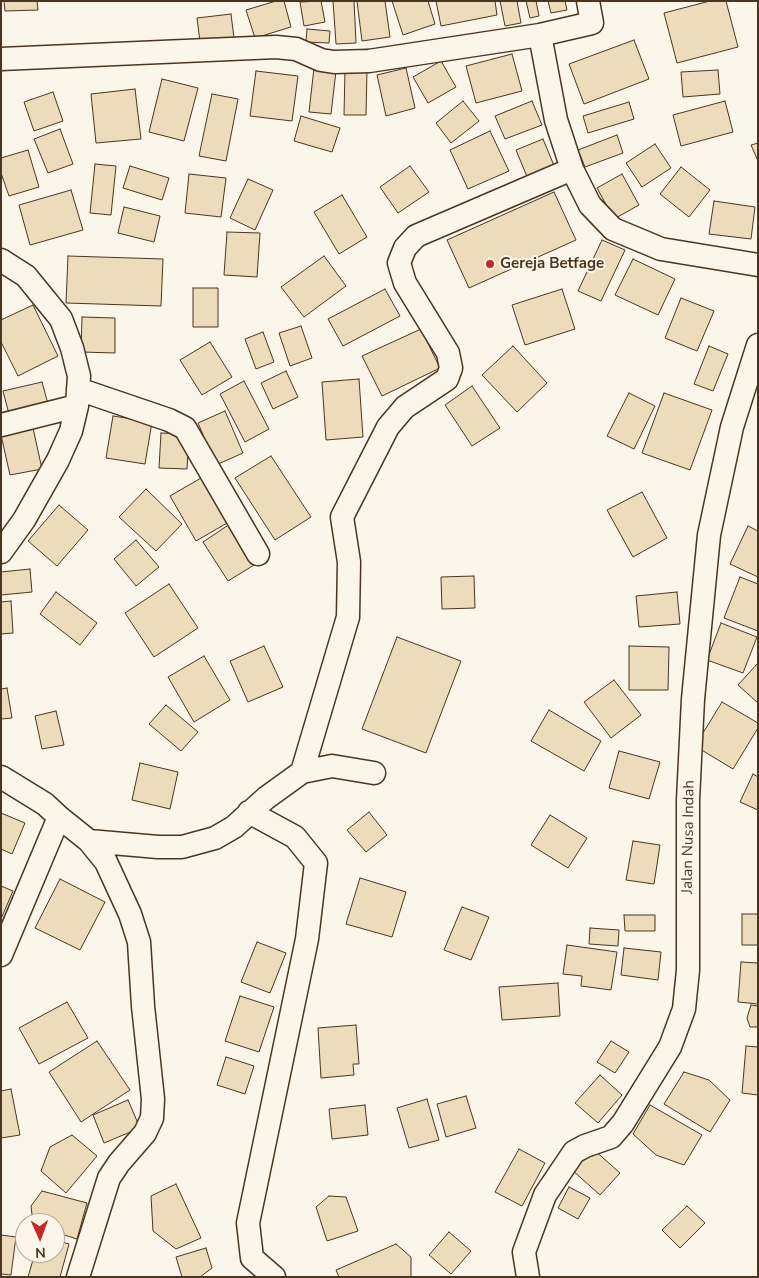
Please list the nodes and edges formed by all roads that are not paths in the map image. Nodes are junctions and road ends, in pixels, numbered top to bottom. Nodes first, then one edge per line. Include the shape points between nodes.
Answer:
1 (588, 1) edge
2 (540, 35) junction
3 (1, 59) edge
4 (572, 169) junction
5 (1, 260) edge
6 (758, 265) edge
7 (758, 345) edge
8 (78, 398) junction
9 (1, 425) edge
10 (1, 552) edge
11 (258, 554) dead end
12 (302, 772) junction
13 (374, 773) dead end
14 (1, 777) edge
15 (249, 812) junction
16 (59, 817) junction
17 (88, 841) junction
18 (1, 955) edge
19 (524, 1252) junction
20 (78, 1277) edge
21 (274, 1277) edge
22 (514, 1277) edge
23 (528, 1277) edge

1 - 2 street via 592,23
2 - 3 street via 349,63 322,60 296,49 276,47
2 - 4 street via 556,120
4 - 6 street via 590,205 613,228 661,249
4 - 12 street via 416,236 405,248 399,263 405,283 448,353 451,368 447,379 405,407 388,427 342,517 349,562 348,617
5 - 8 street via 26,276 61,318 78,376
7 - 19 street, Jalan Nusa Indah via 732,427 709,535 693,699 688,800 688,970 684,1009 670,1047 612,1137 574,1152 545,1195
8 - 9 street
8 - 10 street via 71,431 58,460 24,520
8 - 11 street via 169,420 185,428
12 - 13 street via 332,766
12 - 15 street
14 - 16 street via 46,804
15 - 17 street via 234,827 215,838 182,847
15 - 21 street via 295,837 316,863 308,939 248,1223 252,1258
16 - 17 street
16 - 18 street
17 - 20 street via 106,862 139,942 152,1118 145,1134 109,1178
19 - 22 street
19 - 23 street, Jalan Nusa Indah

